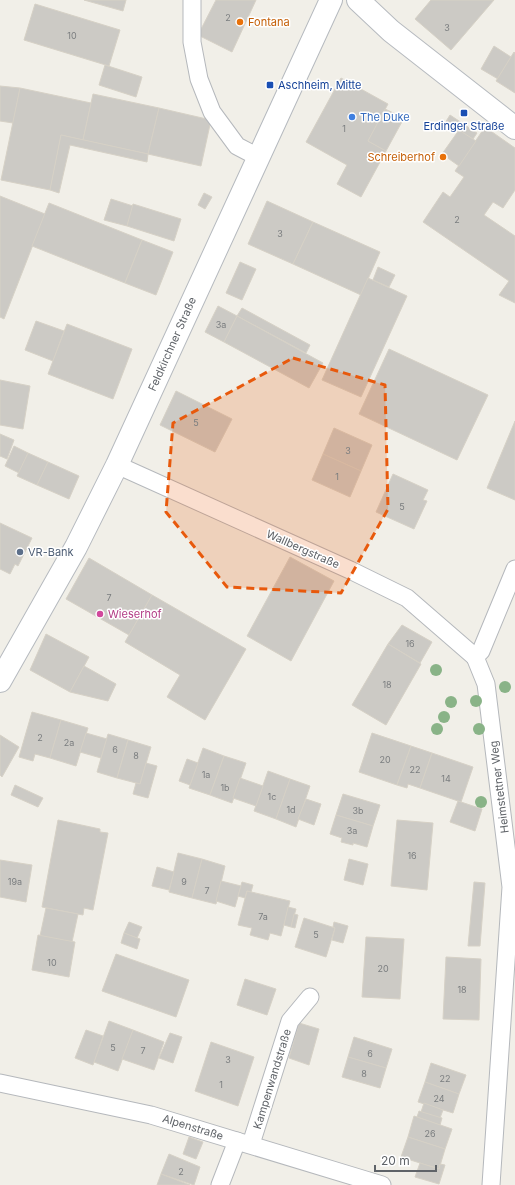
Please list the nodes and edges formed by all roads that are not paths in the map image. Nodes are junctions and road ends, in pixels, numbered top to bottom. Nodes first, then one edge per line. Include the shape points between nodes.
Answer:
1 (192, 0) edge
2 (331, 0) edge
3 (358, 0) edge
4 (515, 128) edge
5 (258, 157) junction
6 (117, 466) junction
7 (515, 569) edge
8 (475, 656) junction
9 (0, 681) edge
10 (511, 860) edge
11 (310, 997) dead end
12 (0, 1083) edge
13 (244, 1142) junction
14 (220, 1185) edge
15 (382, 1185) edge
16 (491, 1185) edge

1 - 5 street via 192,42 199,79 212,112 237,146
2 - 5 main road, Feldkirchner Straße
3 - 4 main road via 391,31
5 - 6 main road, Feldkirchner Straße
6 - 8 street, Wallbergstraße via 407,598
6 - 9 main road, Feldkirchner Straße via 76,547
7 - 8 street via 481,651
8 - 10 street, Heimstettner Weg via 486,684
10 - 16 street, Heimstettner Weg
11 - 13 street, Kampenwandstraße via 290,1021
12 - 13 street, Alpenstraße via 151,1115
13 - 14 street, Kampenwandstraße
13 - 15 street, Alpenstraße

